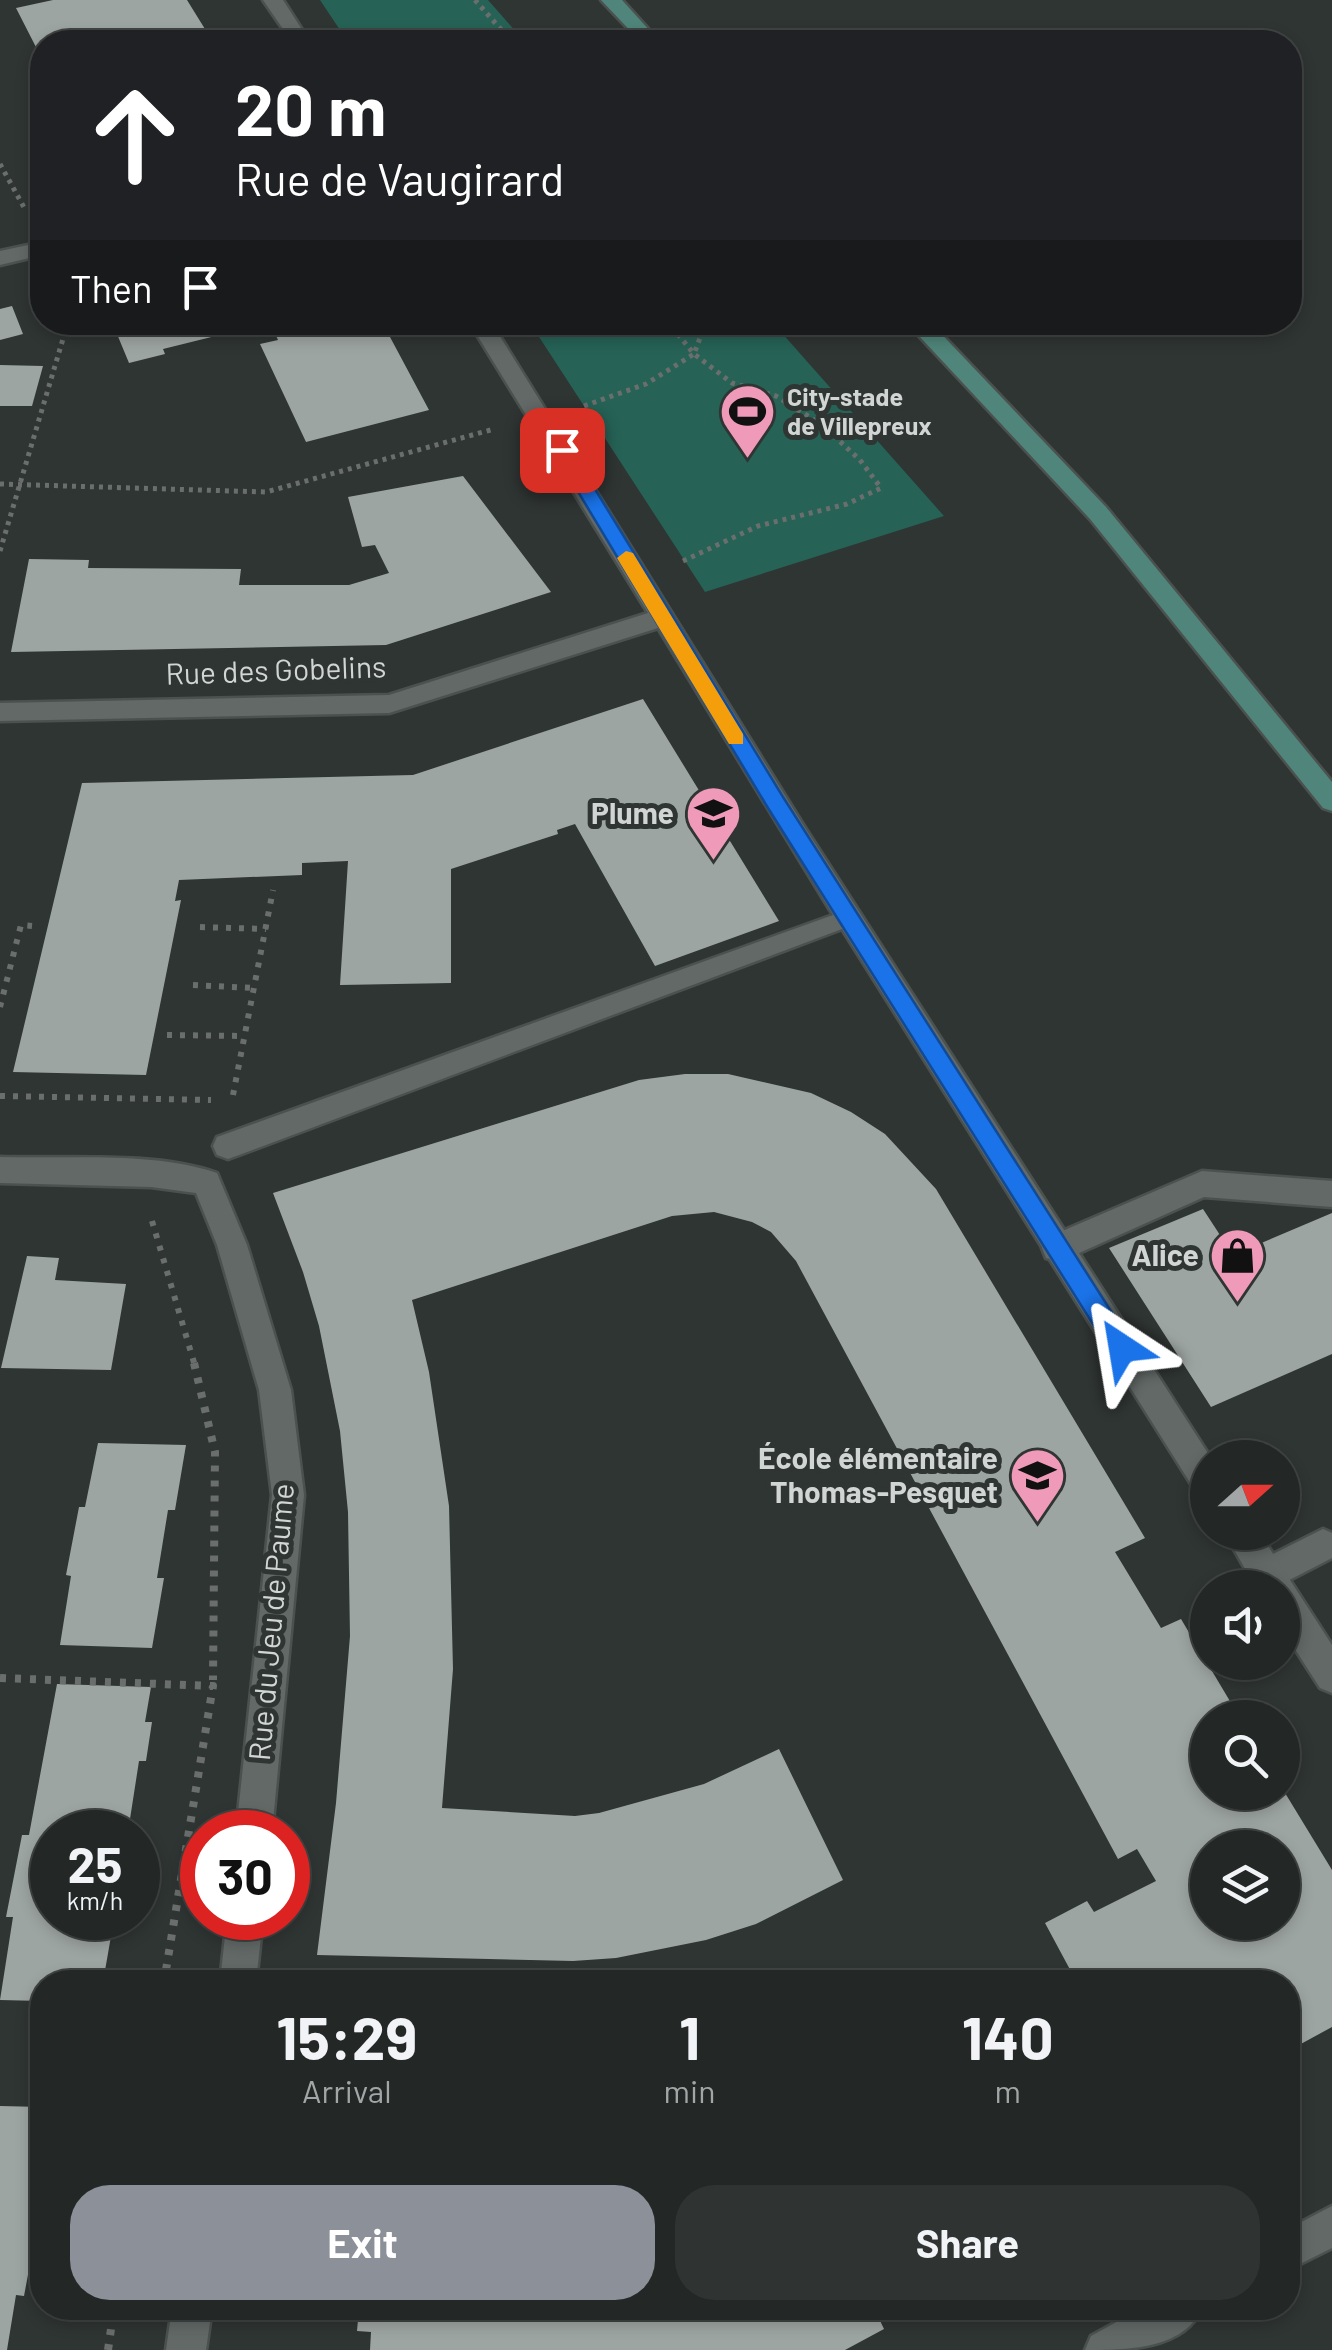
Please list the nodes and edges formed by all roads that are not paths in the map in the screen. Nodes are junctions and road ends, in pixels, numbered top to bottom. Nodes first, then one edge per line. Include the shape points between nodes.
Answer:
1 (273, 0) edge
2 (611, 0) edge
3 (293, 30) edge
4 (640, 30) edge
5 (30, 252) edge
6 (0, 258) edge
7 (488, 335) edge
8 (929, 335) edge
9 (661, 618) junction
10 (0, 712) edge
11 (1332, 801) edge
12 (830, 926) dead end
13 (228, 1146) dead end
14 (0, 1170) edge
15 (1332, 1194) edge
16 (1056, 1248) junction
17 (1190, 1454) edge
18 (1323, 1545) dead end
19 (1294, 1570) edge
20 (1300, 1626) edge
21 (1332, 1676) edge
22 (256, 1810) edge
23 (243, 1940) edge
24 (239, 1970) edge
25 (1332, 2226) edge
26 (1300, 2243) edge
27 (190, 2320) edge
28 (1160, 2320) edge
29 (186, 2350) edge
30 (1105, 2350) edge

1 - 3 street
2 - 4 main road
5 - 6 street
7 - 9 street
8 - 11 main road via 1098,513
9 - 10 street, Rue des Gobelins via 390,704
9 - 16 street
12 - 13 street
14 - 22 street, Rue du Jeu de Paume via 206,1182 232,1245 275,1390 288,1495
15 - 16 street via 1202,1184
16 - 17 street
18 - 19 street
20 - 21 street
23 - 24 street
25 - 26 street
27 - 29 street
28 - 30 street

